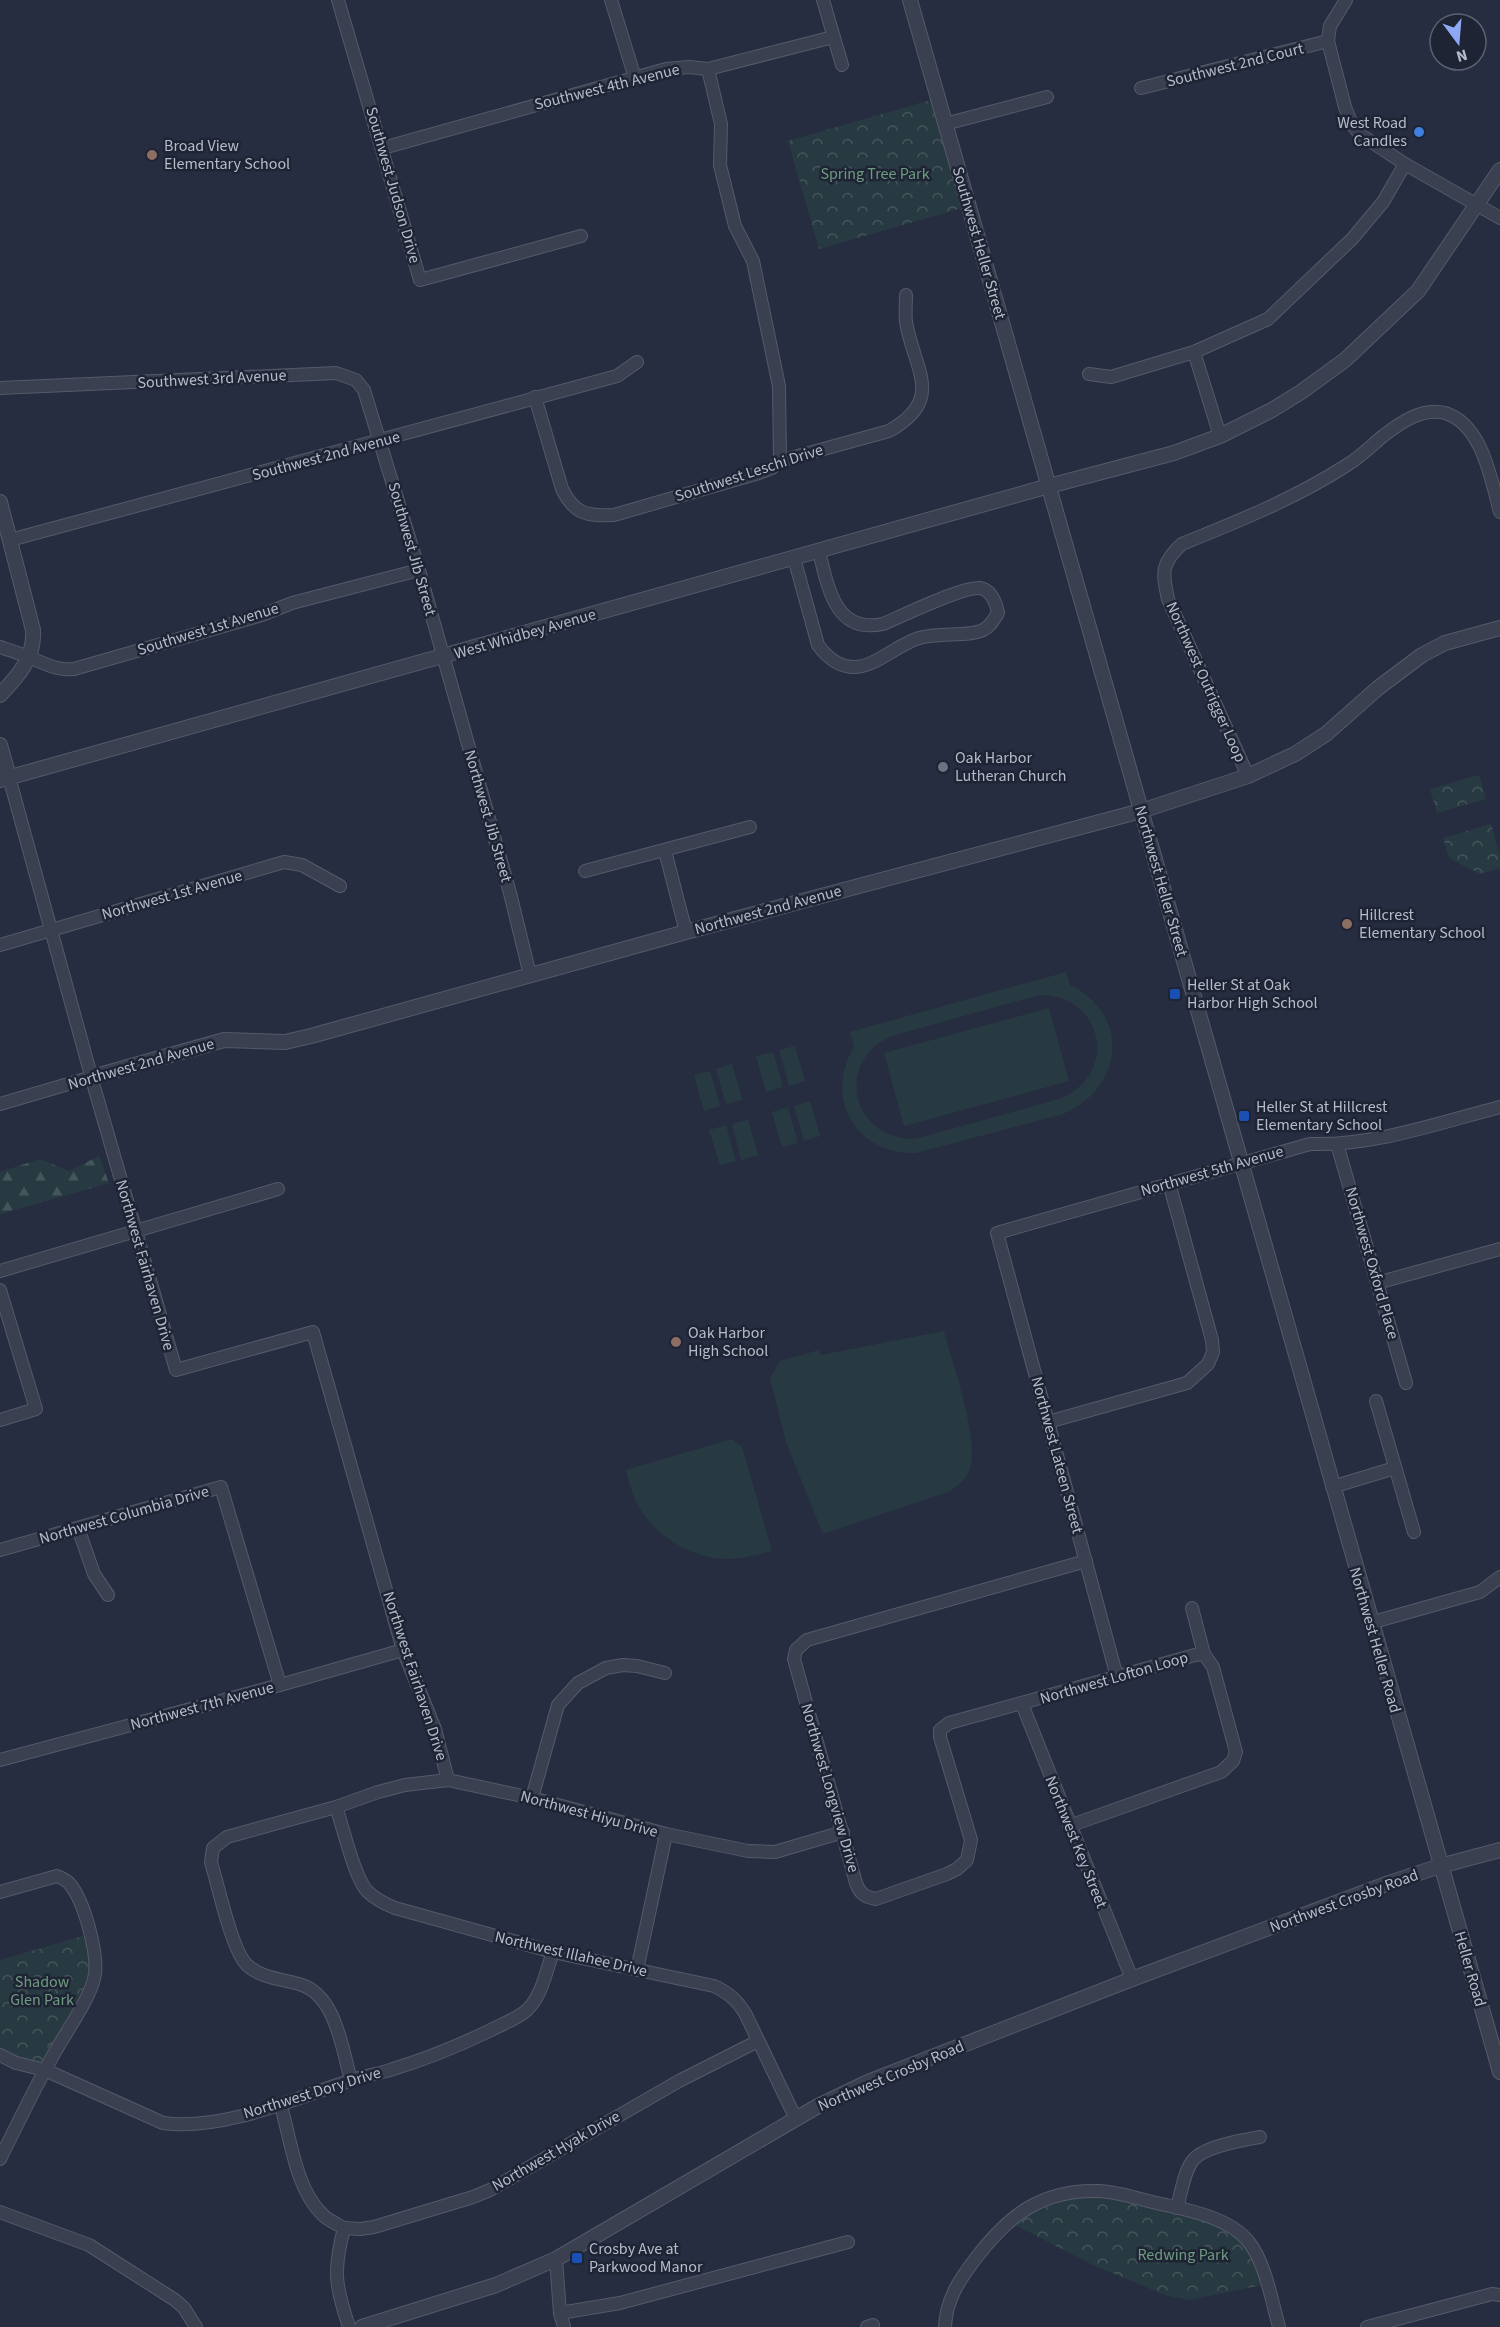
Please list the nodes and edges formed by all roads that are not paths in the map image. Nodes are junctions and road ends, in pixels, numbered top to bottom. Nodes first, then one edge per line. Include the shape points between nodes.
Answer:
1 (338, 0) edge
2 (611, 0) edge
3 (823, 0) edge
4 (910, 0) edge
5 (1346, 0) edge
6 (833, 37) junction
7 (1328, 41) junction
8 (842, 64) dead end
9 (708, 69) junction
10 (635, 78) junction
11 (1141, 88) dead end
12 (1047, 97) dead end
13 (945, 124) junction
14 (383, 148) junction
15 (1405, 164) junction
16 (1500, 170) edge
17 (1476, 205) junction
18 (1500, 218) edge
19 (581, 236) dead end
20 (906, 295) dead end
21 (1194, 352) junction
22 (637, 362) dead end
23 (1089, 374) dead end
24 (0, 388) edge
25 (535, 397) junction
26 (1220, 436) junction
27 (381, 441) junction
28 (780, 460) junction
29 (1049, 486) junction
30 (1497, 489) edge
31 (0, 506) edge
32 (1500, 512) edge
33 (10, 540) junction
34 (819, 552) junction
35 (794, 558) junction
36 (419, 570) junction
37 (1500, 628) edge
38 (0, 647) edge
39 (29, 657) junction
40 (443, 657) junction
41 (0, 695) edge
42 (0, 745) edge
43 (1248, 776) junction
44 (5, 779) edge
45 (1142, 811) junction
46 (750, 827) dead end
47 (665, 850) junction
48 (585, 872) dead end
49 (340, 886) dead end
50 (52, 930) junction
51 (686, 932) junction
52 (0, 945) edge
53 (530, 975) junction
54 (92, 1077) junction
55 (0, 1104) edge
56 (1500, 1107) edge
57 (1337, 1144) junction
58 (1241, 1163) junction
59 (1169, 1183) junction
60 (278, 1189) dead end
61 (135, 1230) junction
62 (997, 1233) joint
63 (1500, 1249) edge
64 (0, 1271) edge
65 (1377, 1283) junction
66 (0, 1290) edge
67 (1406, 1383) dead end
68 (1376, 1401) dead end
69 (1312, 1414) joint
70 (0, 1420) edge
71 (1048, 1422) junction
72 (1395, 1468) junction
73 (1332, 1487) junction
74 (78, 1528) junction
75 (1414, 1532) dead end
76 (0, 1550) edge
77 (1086, 1561) junction
78 (1500, 1577) edge
79 (108, 1595) dead end
80 (1192, 1608) dead end
81 (1370, 1623) junction
82 (403, 1650) junction
83 (1204, 1654) junction
84 (664, 1673) dead end
85 (1117, 1677) junction
86 (280, 1685) junction
87 (1022, 1704) junction
88 (0, 1760) edge
89 (448, 1780) junction
90 (532, 1798) junction
91 (336, 1807) junction
92 (1069, 1826) junction
93 (843, 1832) junction
94 (666, 1834) junction
95 (1500, 1850) edge
96 (1440, 1866) junction
97 (0, 1892) edge
98 (553, 1952) junction
99 (637, 1970) junction
100 (1132, 1979) junction
101 (758, 2041) junction
102 (0, 2055) edge
103 (45, 2070) junction
104 (1500, 2072) edge
105 (351, 2080) junction
106 (281, 2106) junction
107 (795, 2119) junction
108 (1260, 2137) dead end
109 (0, 2159) edge
110 (1177, 2208) junction
111 (0, 2212) edge
112 (344, 2228) junction
113 (848, 2242) dead end
114 (556, 2259) junction
115 (1497, 2292) edge
116 (560, 2313) junction
117 (196, 2327) edge
118 (349, 2327) edge
119 (362, 2327) edge
120 (564, 2327) edge
121 (945, 2327) edge
122 (1279, 2327) edge
123 (1367, 2327) edge

1 - 14 street, Southwest Judson Drive
2 - 10 street
3 - 6 street
4 - 13 street, Southwest Heller Street
5 - 7 street via 1330,26
6 - 8 street
6 - 9 street, Southwest 4th Avenue
7 - 11 street, Southwest 2nd Court
7 - 15 street via 1352,125
9 - 10 street, Southwest 4th Avenue via 666,69
9 - 28 street via 721,124 720,165 735,226 753,261 779,386
10 - 14 street, Southwest 4th Avenue
12 - 13 street
13 - 29 street, Southwest Heller Street
14 - 19 street, Southwest Judson Drive via 420,280
15 - 17 street
15 - 21 street via 1383,202 1352,239 1268,319
16 - 17 street, West Whidbey Avenue
17 - 18 street
17 - 26 street, West Whidbey Avenue via 1418,291 1345,360 1282,404
20 - 28 street, Southwest Leschi Drive via 906,321 924,389 912,416 890,431
21 - 23 street via 1111,377
21 - 26 street
22 - 25 street, Southwest 2nd Avenue via 617,376
24 - 27 street, Southwest 3rd Avenue via 336,373 356,380 364,390
25 - 27 street, Southwest 2nd Avenue
25 - 28 street, Southwest Leschi Drive via 567,500 591,516 614,515 726,483 766,470
26 - 29 street, West Whidbey Avenue via 1174,453
27 - 33 street, Southwest 2nd Avenue
27 - 36 street, Southwest Jib Street
29 - 34 street, West Whidbey Avenue
29 - 45 street, Northwest Heller Street
30 - 32 street, Northwest Outrigger Loop
30 - 43 street, Northwest Outrigger Loop via 1476,436 1460,420 1443,413 1422,414 1402,421 1348,464 1292,496 1182,544 1170,556 1164,568 1168,599
31 - 33 street
33 - 39 street via 33,630
34 - 35 street, West Whidbey Avenue
34 - 35 street via 831,597 852,622 883,624 964,590 980,588 996,602 998,613 984,630 917,639 864,665 836,663 818,645
35 - 40 street, West Whidbey Avenue
36 - 39 street, Southwest 1st Avenue via 292,603 74,669 51,668
36 - 40 street, Southwest Jib Street
37 - 43 street, Northwest 2nd Avenue via 1445,643 1422,655 1326,735
38 - 39 street, Southwest 1st Avenue
39 - 41 street
40 - 44 street, West Whidbey Avenue
40 - 53 street, Northwest Jib Street
42 - 44 street
43 - 45 street, Northwest 2nd Avenue
44 - 50 street, Northwest Fairhaven Drive
45 - 51 street, Northwest 2nd Avenue
45 - 58 street, Northwest Heller Street
46 - 47 street
47 - 48 street
47 - 51 street
49 - 50 street, Northwest 1st Avenue via 302,865 284,862
50 - 52 street, Northwest 1st Avenue
50 - 54 street, Northwest Fairhaven Drive
51 - 53 street, Northwest 2nd Avenue
53 - 54 street, Northwest 2nd Avenue via 303,1038 285,1042 224,1040
54 - 55 street, Northwest 2nd Avenue
54 - 61 street, Northwest Fairhaven Drive
56 - 57 street, Northwest 5th Avenue via 1376,1139
57 - 58 street, Northwest 5th Avenue via 1310,1144
57 - 65 street, Northwest Oxford Place
58 - 59 street, Northwest 5th Avenue
58 - 69 street, Northwest Heller Street
59 - 62 street, Northwest 5th Avenue
59 - 71 street via 1212,1340 1208,1364 1187,1383
60 - 61 street
61 - 64 street
61 - 82 street, Northwest Fairhaven Drive via 176,1370 313,1332
62 - 71 street, Northwest Lateen Street
63 - 65 street
65 - 67 street, Northwest Oxford Place
66 - 70 street via 36,1409
68 - 72 street
69 - 73 street, Northwest Heller Road
71 - 77 street, Northwest Lateen Street
72 - 73 street
72 - 75 street
73 - 81 street, Northwest Heller Road
74 - 76 street, Northwest Columbia Drive
74 - 79 street via 94,1574
74 - 86 street, Northwest Columbia Drive via 221,1487
77 - 85 street, Northwest Lateen Street
77 - 93 street, Northwest Longview Drive via 801,1644 796,1650 796,1667
78 - 81 street via 1480,1592
80 - 83 street
81 - 96 street, Northwest Heller Road
82 - 86 street, Northwest 7th Avenue
82 - 89 street, Northwest Fairhaven Drive via 435,1729
83 - 85 street, Northwest Lofton Loop
83 - 92 street, Northwest Lofton Loop via 1213,1667 1236,1752 1231,1764 1221,1772
84 - 90 street via 623,1665 606,1668 578,1683 558,1705
85 - 87 street, Northwest Lofton Loop
86 - 88 street, Northwest 7th Avenue
87 - 92 street, Northwest Key Street
87 - 93 street, Northwest Longview Drive via 949,1723 940,1730 971,1840 967,1860 957,1869 890,1896 867,1897 856,1883
89 - 90 street, Northwest Hiyu Drive
89 - 91 street, Northwest Hiyu Drive via 405,1785
90 - 94 street, Northwest Hiyu Drive
91 - 98 street, Northwest Illahee Drive via 359,1877 374,1898 395,1908
91 - 105 street, Northwest Hiyu Drive via 227,1837 213,1848 211,1862 246,1964 260,1974 301,1985 319,1997 334,2022
92 - 100 street, Northwest Key Street
93 - 94 street, Northwest Hiyu Drive via 764,1853
94 - 99 street
95 - 96 street, Northwest Crosby Road
96 - 100 street, Northwest Crosby Road
96 - 104 street, Heller Road
97 - 103 street via 57,1876 67,1881 94,1945 94,1980
98 - 99 street, Northwest Illahee Drive
98 - 105 street, Northwest Dory Drive via 539,1991 526,2011 472,2039 395,2069
99 - 101 street, Northwest Illahee Drive via 714,1986 728,1993 746,2015
100 - 107 street, Northwest Crosby Road via 868,2082
101 - 107 street, Northwest Illahee Drive
101 - 112 street, Northwest Hyak Drive via 669,2087 490,2190 374,2227
102 - 103 street, Northwest Dory Drive
103 - 106 street, Northwest Dory Drive via 164,2123 205,2123
103 - 109 street
105 - 106 street, Northwest Dory Drive
106 - 112 street via 303,2188 325,2217
107 - 114 street, Northwest Crosby Road
108 - 110 street via 1222,2145 1194,2158
110 - 121 street via 1100,2191 1050,2196 1028,2206 1010,2218 959,2280 948,2304
110 - 122 street via 1231,2225 1249,2242 1261,2264
111 - 117 street via 89,2245 176,2300
112 - 118 street via 336,2274 337,2294
113 - 116 street via 620,2303
114 - 116 street
114 - 119 street, Northwest Crosby Road via 496,2285
115 - 123 street
116 - 120 street

